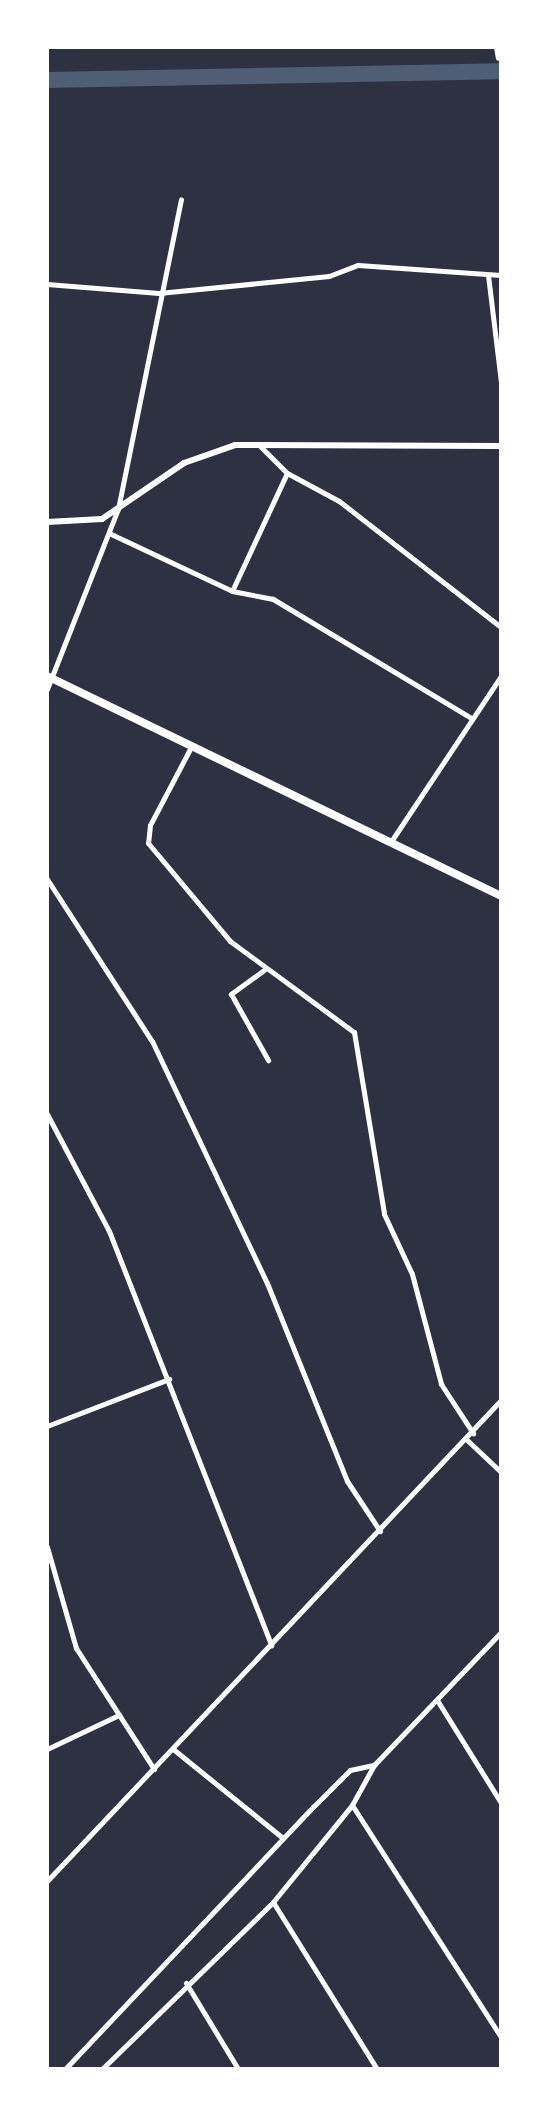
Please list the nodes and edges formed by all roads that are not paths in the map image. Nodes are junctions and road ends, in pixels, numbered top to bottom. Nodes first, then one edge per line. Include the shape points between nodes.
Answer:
1 (496, 47) edge
2 (498, 58) dead end
3 (181, 200) dead end
4 (488, 275) junction
5 (501, 275) edge
6 (47, 284) edge
7 (159, 293) junction
8 (501, 383) edge
9 (258, 444) junction
10 (501, 446) edge
11 (287, 473) junction
12 (118, 509) junction
13 (47, 522) edge
14 (111, 534) junction
15 (232, 591) junction
16 (501, 627) edge
17 (501, 676) edge
18 (49, 677) edge
19 (47, 688) edge
20 (471, 718) junction
21 (191, 747) junction
22 (390, 843) junction
23 (47, 878) edge
24 (501, 896) edge
25 (264, 970) junction
26 (268, 1060) dead end
27 (47, 1114) edge
28 (169, 1379) junction
29 (501, 1400) edge
30 (47, 1426) edge
31 (472, 1433) junction
32 (467, 1440) junction
33 (501, 1472) edge
34 (380, 1531) junction
35 (47, 1547) edge
36 (501, 1632) edge
37 (271, 1645) junction
38 (437, 1700) junction
39 (119, 1715) junction
40 (47, 1749) edge
41 (173, 1749) junction
42 (374, 1765) junction
43 (154, 1769) junction
44 (501, 1803) edge
45 (352, 1805) junction
46 (283, 1838) junction
47 (47, 1881) edge
48 (273, 1902) junction
49 (186, 1983) junction
50 (501, 2037) edge
51 (65, 2069) edge
52 (102, 2069) edge
53 (238, 2069) edge
54 (377, 2069) edge

1 - 2 street
3 - 7 street
4 - 5 street
4 - 7 street via 358,265 329,276
4 - 8 street
6 - 7 street
7 - 12 street via 148,380
9 - 10 street
9 - 11 street
9 - 12 street via 211,450
11 - 15 street
11 - 16 street via 339,501
12 - 13 street via 90,522
12 - 14 street
14 - 15 street
14 - 18 street
15 - 20 street via 273,599
17 - 20 street
18 - 19 street
18 - 21 highway
20 - 22 street
21 - 22 highway
21 - 25 street via 150,825 148,843 230,941
22 - 24 highway
23 - 34 street via 152,1041 267,1283 346,1481
25 - 26 street via 230,994
25 - 31 street via 354,1032 384,1214 412,1274 441,1384
27 - 28 street via 109,1231
28 - 30 street
28 - 37 street
29 - 31 street
31 - 32 street
32 - 33 street
32 - 34 street
34 - 37 street
35 - 39 street via 76,1648
36 - 38 street
37 - 41 street
38 - 42 street
38 - 44 street
39 - 40 street
39 - 43 street
41 - 43 street
41 - 46 street
42 - 45 street
42 - 46 street via 350,1770
43 - 47 street
45 - 48 street
45 - 50 street
46 - 51 street
48 - 49 street
48 - 54 street
49 - 52 street
49 - 53 street

